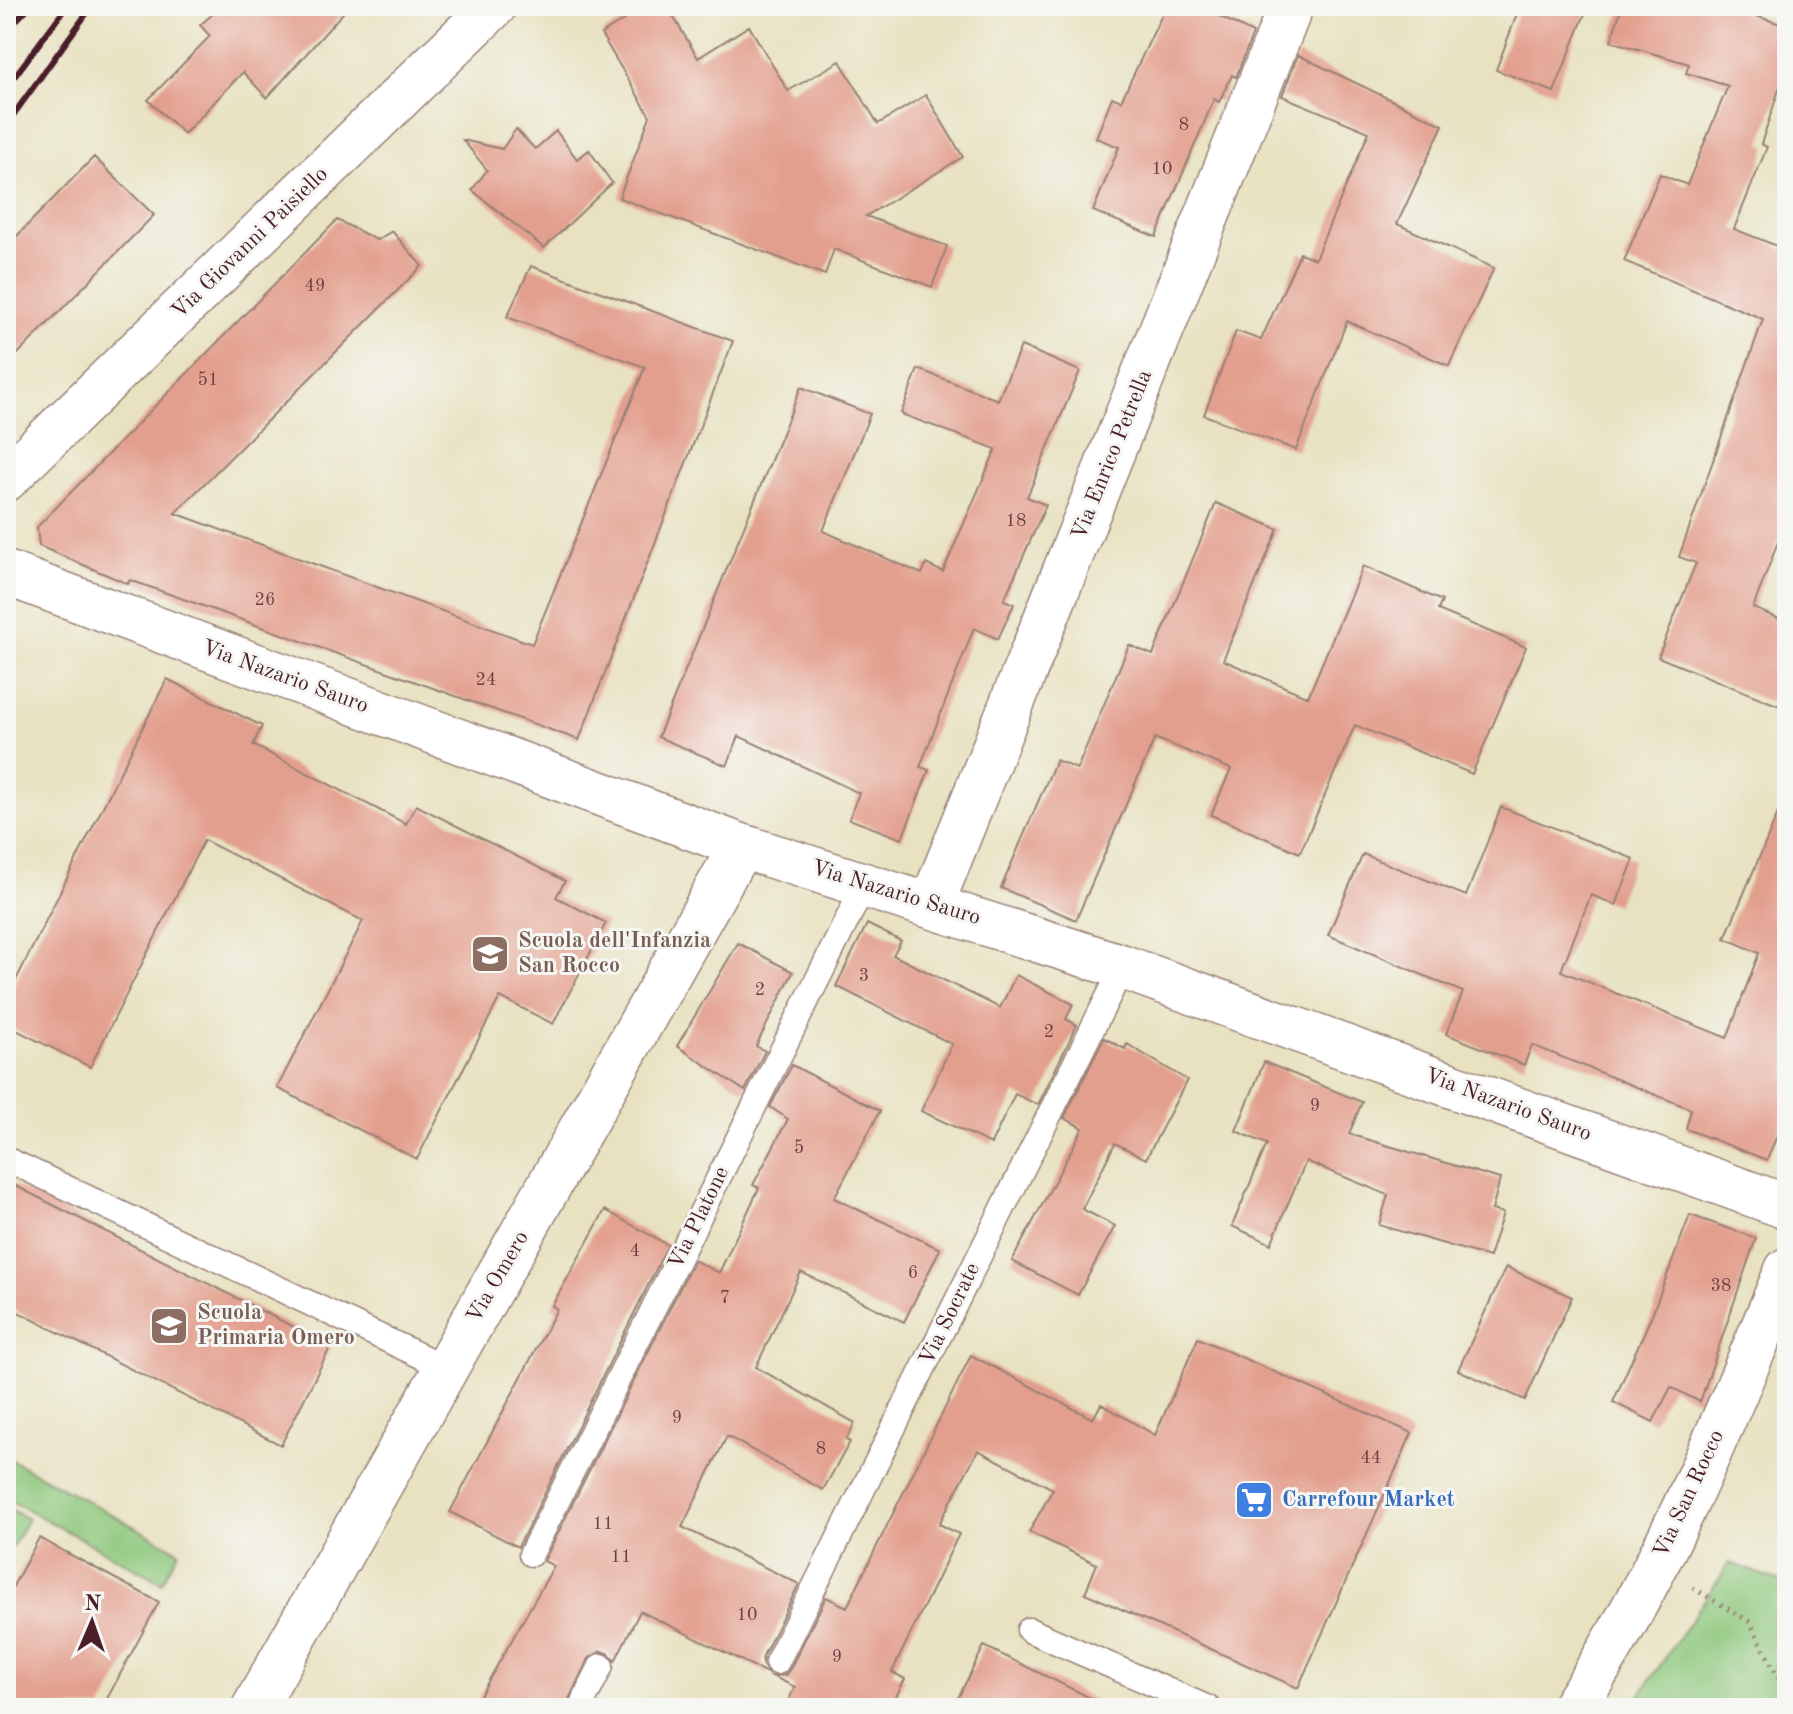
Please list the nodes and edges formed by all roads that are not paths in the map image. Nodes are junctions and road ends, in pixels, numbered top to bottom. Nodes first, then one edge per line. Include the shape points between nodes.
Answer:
1 (494, 6) edge
2 (1291, 6) edge
3 (6, 479) edge
4 (6, 573) edge
5 (741, 846) junction
6 (866, 882) junction
7 (932, 903) junction
8 (1123, 967) junction
9 (6, 1159) edge
10 (1787, 1207) edge
11 (1787, 1270) edge
12 (446, 1368) junction
13 (531, 1554) dead end
14 (1029, 1630) dead end
15 (777, 1662) dead end
16 (601, 1666) dead end
17 (254, 1708) edge
18 (580, 1708) edge
19 (1208, 1708) edge
20 (1573, 1708) edge

1 - 3 street, Via Giovanni Paisiello
2 - 7 street, Via Enrico Petrella
4 - 5 street, Via Nazario Sauro
5 - 6 street, Via Nazario Sauro
5 - 12 street, Via Omero
6 - 7 street, Via Nazario Sauro
6 - 13 lane, Via Platone
7 - 8 street, Via Nazario Sauro
8 - 10 street, Via Nazario Sauro
8 - 15 lane, Via Socrate
9 - 12 lane
11 - 20 street, Via San Rocco via 1682,1514 1609,1654
12 - 17 street, Via Omero
14 - 19 lane
16 - 18 lane

